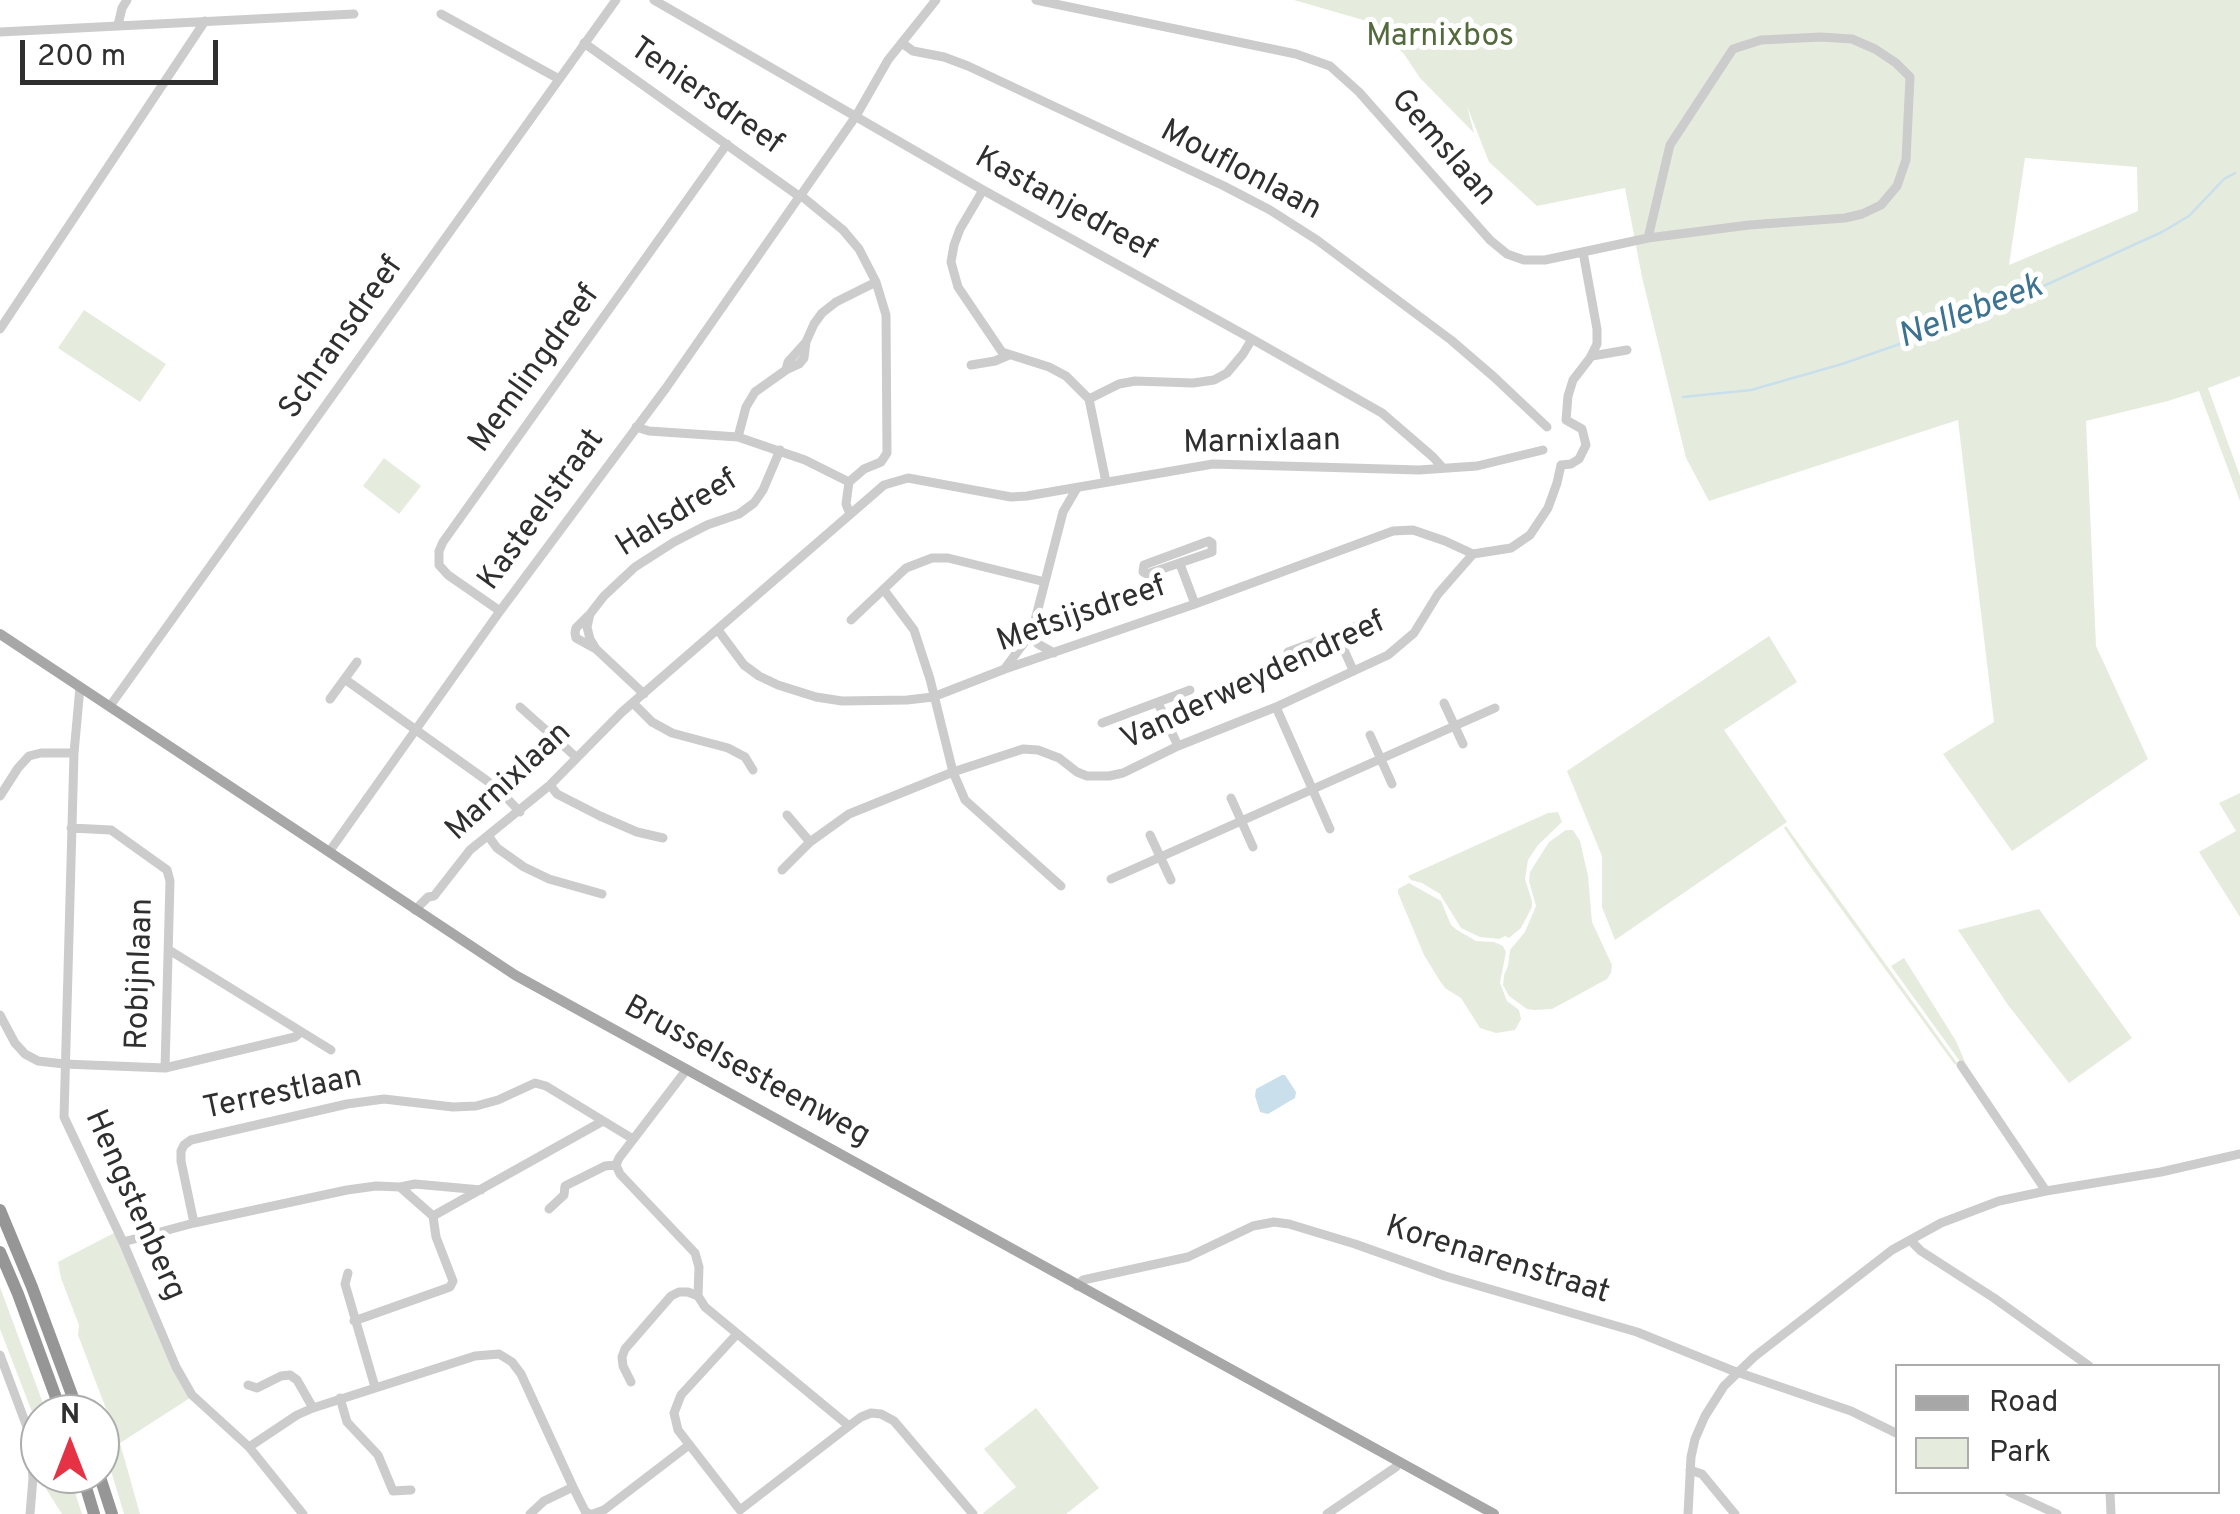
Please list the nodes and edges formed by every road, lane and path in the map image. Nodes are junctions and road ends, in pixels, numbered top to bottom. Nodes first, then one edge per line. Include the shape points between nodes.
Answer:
1 (127, 0) edge
2 (616, 0) edge
3 (654, 0) edge
4 (936, 0) edge
5 (1036, 0) edge
6 (354, 14) dead end
7 (441, 14) dead end
8 (205, 22) junction
9 (118, 26) junction
10 (0, 32) edge
11 (584, 43) junction
12 (902, 43) junction
13 (558, 79) junction
14 (856, 116) junction
15 (727, 144) junction
16 (982, 190) junction
17 (800, 196) junction
18 (1648, 238) junction
19 (1582, 252) junction
20 (876, 282) junction
21 (0, 329) edge
22 (1252, 338) junction
23 (1628, 350) dead end
24 (1008, 355) junction
25 (1592, 356) junction
26 (971, 364) dead end
27 (1089, 399) junction
28 (1566, 420) junction
29 (636, 426) junction
30 (1547, 427) junction
31 (738, 437) junction
32 (780, 450) junction
33 (1551, 458) junction
34 (1442, 467) junction
35 (849, 482) junction
36 (1106, 482) junction
37 (1077, 488) junction
38 (1053, 492) junction
39 (1063, 512) junction
40 (850, 514) junction
41 (1473, 554) junction
42 (1180, 564) junction
43 (1045, 582) junction
44 (884, 590) junction
45 (1195, 604) junction
46 (500, 612) junction
47 (852, 620) dead end
48 (1360, 625) dead end
49 (718, 630) junction
50 (1032, 632) junction
51 (0, 634) edge
52 (1337, 634) junction
53 (1288, 652) dead end
54 (1054, 653) junction
55 (357, 662) dead end
56 (1004, 669) junction
57 (1352, 670) junction
58 (346, 680) junction
59 (80, 687) junction
60 (1190, 690) dead end
61 (644, 694) junction
62 (933, 697) junction
63 (330, 699) dead end
64 (632, 703) junction
65 (1158, 703) junction
66 (1444, 703) dead end
67 (110, 706) junction
68 (1276, 706) junction
69 (520, 708) dead end
70 (1495, 708) dead end
71 (1102, 723) dead end
72 (1455, 726) junction
73 (415, 730) junction
74 (1370, 735) dead end
75 (1464, 744) dead end
76 (1178, 746) junction
77 (74, 753) junction
78 (576, 757) junction
79 (1380, 760) junction
80 (754, 770) dead end
81 (952, 772) junction
82 (1392, 784) dead end
83 (550, 786) junction
84 (1313, 790) junction
85 (0, 796) edge
86 (1231, 798) dead end
87 (520, 812) junction
88 (788, 815) dead end
89 (1241, 822) junction
90 (71, 828) junction
91 (1330, 828) dead end
92 (1150, 835) dead end
93 (489, 837) junction
94 (663, 838) dead end
95 (810, 842) junction
96 (1253, 847) dead end
97 (328, 852) junction
98 (1160, 858) junction
99 (782, 870) dead end
100 (1111, 880) dead end
101 (1171, 880) dead end
102 (1062, 886) dead end
103 (602, 894) dead end
104 (434, 896) junction
105 (415, 910) junction
106 (426, 917) junction
107 (169, 950) junction
108 (0, 1015) edge
109 (283, 1021) junction
110 (301, 1032) junction
111 (284, 1039) junction
112 (330, 1050) dead end
113 (64, 1064) junction
114 (1961, 1066) dead end
115 (164, 1068) junction
116 (687, 1069) junction
117 (603, 1121) junction
118 (633, 1139) junction
119 (2240, 1154) edge
120 (616, 1166) junction
121 (400, 1186) junction
122 (482, 1190) junction
123 (2046, 1190) junction
124 (550, 1209) dead end
125 (0, 1210) edge
126 (433, 1216) junction
127 (194, 1224) junction
128 (1910, 1240) junction
129 (123, 1242) junction
130 (0, 1252) edge
131 (348, 1273) dead end
132 (1077, 1286) junction
133 (698, 1296) junction
134 (354, 1321) junction
135 (736, 1335) junction
136 (0, 1355) edge
137 (2087, 1364) edge
138 (1737, 1372) junction
139 (630, 1382) dead end
140 (248, 1385) dead end
141 (375, 1387) junction
142 (55, 1394) edge
143 (72, 1394) edge
144 (340, 1398) junction
145 (312, 1408) junction
146 (849, 1426) junction
147 (1895, 1433) edge
148 (689, 1445) junction
149 (249, 1447) junction
150 (1399, 1462) junction
151 (1690, 1470) junction
152 (572, 1488) junction
153 (411, 1490) dead end
154 (2013, 1494) edge
155 (737, 1512) edge
156 (30, 1514) edge
157 (303, 1514) edge
158 (530, 1514) edge
159 (592, 1514) edge
160 (973, 1514) edge
161 (1327, 1514) edge
162 (1494, 1514) edge
163 (1688, 1514) edge
164 (1735, 1514) edge
165 (2057, 1514) edge

1 - 9 street
2 - 11 street, Schransdreef
3 - 14 street, Kastanjedreef
4 - 12 street, Kasteelstraat
5 - 19 street, Gemslaan via 1330,66 1507,254 1545,260
6 - 8 street
7 - 13 street
8 - 9 street
8 - 21 street
9 - 10 street
11 - 13 street, Schransdreef
11 - 15 street, Teniersdreef
12 - 14 street, Kasteelstraat
12 - 30 street, Mouflonlaan via 968,66 1270,210 1451,340
13 - 67 street, Schransdreef
14 - 16 street, Kastanjedreef
14 - 17 street, Kasteelstraat
15 - 17 street, Teniersdreef
15 - 46 street, Memlingdreef via 443,542 439,565
16 - 22 street, Kastanjedreef
16 - 24 street via 950,262 975,314
17 - 20 street, Teniersdreef via 843,230
17 - 29 street, Kasteelstraat
18 - 18 street, Gemslaan via 1845,218 1881,205 1906,160 1910,78 1852,39 1761,40 1733,49 1670,146
18 - 19 street, Gemslaan
19 - 25 street via 1597,329
20 - 31 street via 822,312 786,370 755,392
20 - 35 street, Teniersdreef via 886,315 886,453
22 - 27 street via 1214,380 1119,384
22 - 34 street, Kastanjedreef via 1382,414
23 - 25 street
24 - 26 street
24 - 27 street via 1066,376
25 - 28 street via 1570,389
27 - 36 street
28 - 30 street
28 - 33 street via 1582,428 1586,445 1570,464
29 - 31 street
29 - 46 street, Kasteelstraat
30 - 33 street via 1542,439
31 - 32 street
32 - 35 street
32 - 61 street, Halsdreef via 754,503 635,567 590,614 586,628 596,649
33 - 34 street, Marnixlaan
33 - 41 street via 1548,508 1530,536 1512,548
34 - 36 street, Marnixlaan via 1213,464
35 - 40 street
36 - 37 street, Marnixlaan
37 - 38 street, Marnixlaan
37 - 39 street
38 - 39 street
38 - 40 street, Marnixlaan via 1012,497 908,478 884,485
39 - 43 street
40 - 49 street, Marnixlaan
41 - 45 street, Metsijsdreef via 1404,528
41 - 57 street, Vanderweydendreef via 1414,633 1388,655
42 - 42 street via 1212,552 1212,543 1142,568 1147,574
42 - 45 street
43 - 44 street via 932,558 906,568
43 - 50 street
44 - 47 street
44 - 62 street via 914,630
45 - 54 street, Metsijsdreef
46 - 73 street, Kasteelstraat
48 - 52 street
49 - 61 street, Marnixlaan
49 - 62 street, Metsijsdreef via 744,665 798,691 842,701
50 - 54 street
50 - 56 street
51 - 59 main road, Brusselsesteenweg
52 - 53 street
52 - 57 street
54 - 56 street, Metsijsdreef
55 - 58 street
56 - 62 street, Metsijsdreef
57 - 68 street, Vanderweydendreef
58 - 63 street
58 - 73 street
59 - 67 main road, Brusselsesteenweg
59 - 77 street, Hengstenberg
60 - 65 street
61 - 64 street, Marnixlaan
62 - 81 street
64 - 78 street, Marnixlaan
64 - 80 street via 672,733 745,757
65 - 71 street
65 - 76 street
66 - 72 street
67 - 97 main road, Brusselsesteenweg
68 - 76 street, Vanderweydendreef
68 - 84 street
69 - 78 street
70 - 72 street
72 - 75 street
72 - 79 street
73 - 87 street
73 - 97 street, Kasteelstraat
74 - 79 street
76 - 81 street, Vanderweydendreef via 1109,776 1087,776 1059,758 1023,749
77 - 85 street via 29,756
77 - 90 street, Hengstenberg
78 - 83 street, Marnixlaan
79 - 82 street
79 - 84 street
81 - 95 street, Vanderweydendreef via 849,814
81 - 102 street via 965,800
83 - 87 street, Marnixlaan
83 - 94 street via 600,816
84 - 89 street
84 - 91 street
86 - 89 street
87 - 93 street, Marnixlaan
88 - 95 street
89 - 96 street
89 - 98 street
90 - 107 street, Robijnlaan via 112,830 167,870
90 - 113 street, Hengstenberg
92 - 98 street
93 - 103 street via 524,867
93 - 104 street, Marnixlaan via 470,850
95 - 99 street, Vanderweydendreef
97 - 105 main road, Brusselsesteenweg
98 - 100 street
98 - 101 street
104 - 105 street, Marnixlaan
104 - 106 street, Marnixlaan
105 - 106 main road, Brusselsesteenweg
106 - 116 main road, Brusselsesteenweg via 515,975
107 - 109 street
107 - 115 street, Robijnlaan
108 - 113 street via 25,1054
109 - 110 street
109 - 111 street
110 - 111 street
110 - 112 street
111 - 115 street
113 - 115 street
113 - 129 street, Hengstenberg via 64,1116
114 - 123 street
116 - 118 street
116 - 132 main road, Brusselsesteenweg
117 - 118 street, Terrestlaan
117 - 122 street
117 - 127 street, Terrestlaan via 535,1083 476,1106 384,1099 192,1140 181,1161
118 - 120 street
119 - 123 street
120 - 124 street via 566,1186
120 - 133 street via 695,1253
121 - 122 street
121 - 126 street
121 - 127 street via 346,1190
122 - 126 street
123 - 128 street via 1978,1208
125 - 143 highway
126 - 134 street via 450,1287
127 - 129 street
128 - 137 street
128 - 138 street
129 - 149 street, Hengstenberg via 192,1395
130 - 142 highway
131 - 134 street
132 - 138 street, Korenarenstraat via 1188,1257 1253,1226 1282,1223 1610,1323
132 - 150 main road, Brusselsesteenweg
133 - 135 street
133 - 139 street via 671,1296 625,1350
134 - 141 street
135 - 146 street
135 - 148 street via 677,1401 675,1424
136 - 156 street via 30,1435
138 - 147 street, Korenarenstraat
138 - 151 street via 1701,1424
140 - 145 street via 257,1388 290,1375
141 - 144 street
141 - 152 street via 499,1354 521,1374
144 - 145 street
144 - 153 street via 348,1422 378,1455 394,1491
145 - 149 street
146 - 155 street
146 - 160 street via 871,1413 894,1421
148 - 155 street
148 - 159 street
149 - 157 street, Hengstenberg
150 - 161 street
150 - 162 main road, Brusselsesteenweg
151 - 163 street
151 - 164 street via 1702,1474
152 - 158 street
152 - 159 street
154 - 165 street

